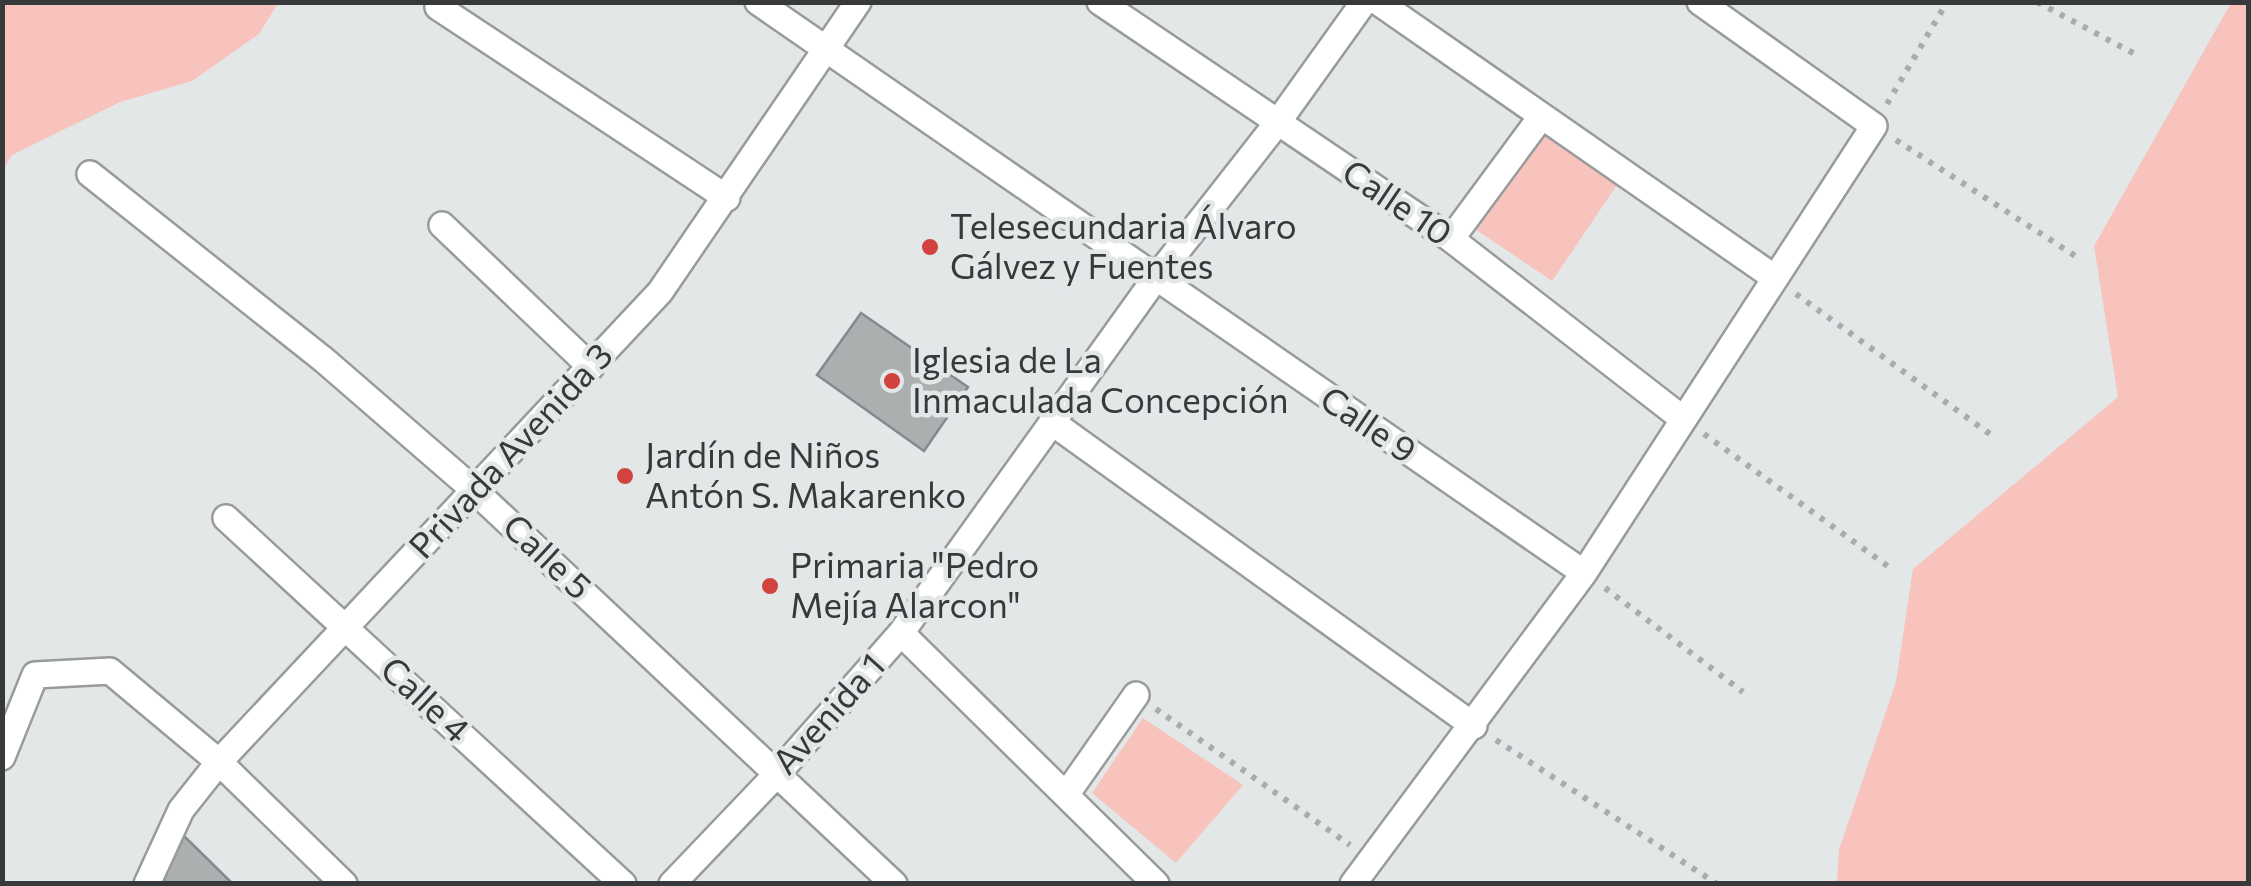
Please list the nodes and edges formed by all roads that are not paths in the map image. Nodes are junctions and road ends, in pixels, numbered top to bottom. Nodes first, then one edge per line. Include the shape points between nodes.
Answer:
1 (758, 2) edge
2 (858, 2) edge
3 (1100, 2) edge
4 (1364, 2) edge
5 (1378, 2) edge
6 (1700, 2) edge
7 (438, 7) dead end
8 (827, 49) junction
9 (1541, 117) junction
10 (1278, 122) junction
11 (90, 174) dead end
12 (727, 198) junction
13 (442, 225) dead end
14 (1451, 239) junction
15 (1775, 278) junction
16 (1155, 279) junction
17 (592, 367) junction
18 (1683, 419) junction
19 (1053, 422) junction
20 (474, 490) junction
21 (226, 518) dead end
22 (1584, 572) junction
23 (346, 627) junction
24 (901, 633) junction
25 (1136, 696) road end
26 (1474, 726) junction
27 (2, 757) edge
28 (219, 762) junction
29 (778, 773) junction
30 (1066, 795) junction
31 (147, 884) edge
32 (344, 884) edge
33 (623, 884) edge
34 (672, 884) edge
35 (894, 884) edge
36 (1156, 884) edge
37 (1353, 884) edge

1 - 8 street, Calle 9
2 - 8 street, Privada Avenida 3
3 - 10 street, Calle 10
4 - 10 street, Avenida 1
5 - 9 street
6 - 15 street via 1874,126
7 - 12 street
8 - 12 street, Privada Avenida 3
8 - 16 street, Calle 9
9 - 14 street
9 - 15 street
10 - 14 street, Calle 10
10 - 16 street, Avenida 1
11 - 20 street, Calle 5 via 324,360
12 - 17 street, Privada Avenida 3 via 660,292
13 - 17 street
14 - 18 street, Calle 10
15 - 18 street
16 - 19 street, Avenida 1
16 - 22 street, Calle 9
17 - 20 street, Privada Avenida 3
18 - 22 street
19 - 24 street, Avenida 1
19 - 26 street
20 - 23 street, Privada Avenida 3
20 - 29 street, Calle 5
21 - 23 street, Calle 4
22 - 26 street
23 - 28 street, Privada Avenida 3
23 - 33 street, Calle 4
24 - 29 street, Avenida 1
24 - 30 street
25 - 30 street
26 - 37 street
27 - 28 street via 35,675 110,671
28 - 31 street, Privada Avenida 3 via 181,810
28 - 32 street
29 - 34 street, Avenida 1
29 - 35 street, Calle 5
30 - 36 street

